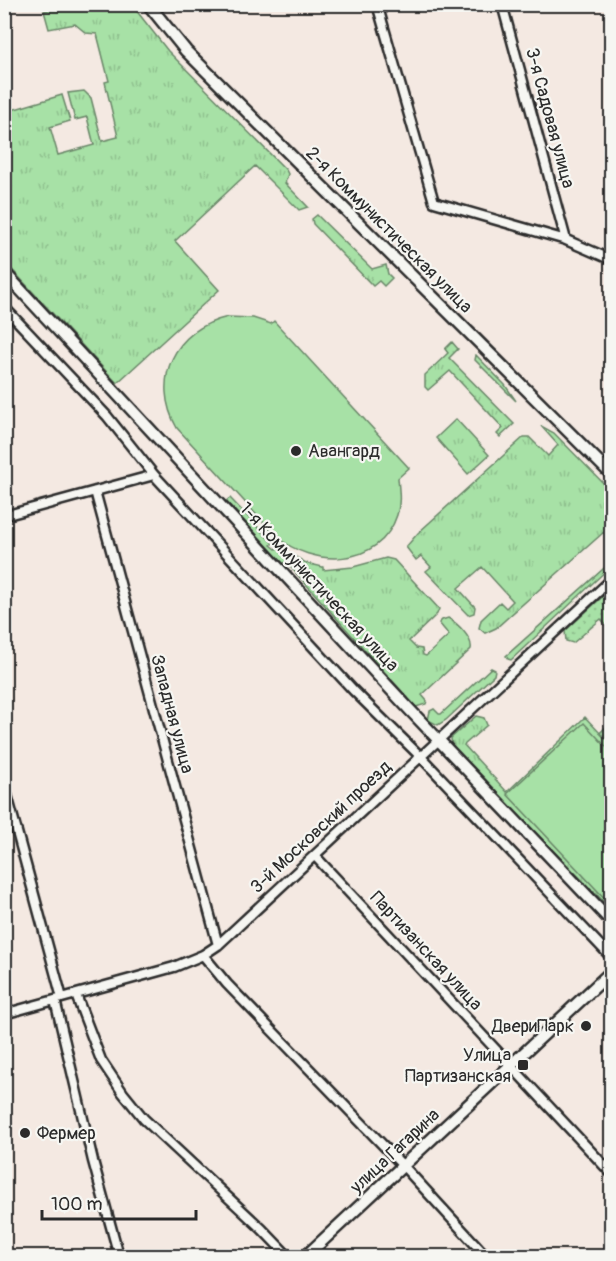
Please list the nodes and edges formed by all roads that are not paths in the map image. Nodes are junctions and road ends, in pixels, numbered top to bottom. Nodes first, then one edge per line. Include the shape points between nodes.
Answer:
1 (148, 4) edge
2 (377, 4) edge
3 (502, 4) edge
4 (567, 240) junction
5 (612, 260) edge
6 (4, 272) edge
7 (4, 307) edge
8 (154, 475) junction
9 (612, 475) edge
10 (95, 492) junction
11 (4, 516) edge
12 (612, 579) edge
13 (439, 741) junction
14 (422, 757) junction
15 (4, 784) edge
16 (315, 856) junction
17 (612, 922) edge
18 (218, 945) junction
19 (203, 956) junction
20 (612, 958) edge
21 (612, 971) edge
22 (76, 995) junction
23 (59, 999) junction
24 (4, 1014) edge
25 (511, 1064) junction
26 (403, 1166) junction
27 (612, 1174) edge
28 (119, 1257) edge
29 (288, 1257) edge
30 (306, 1257) edge
31 (486, 1257) edge

1 - 9 street, 2-я Коммунистическая улица via 186,51
2 - 4 street via 434,202
3 - 4 street, 3-я Садовая улица
4 - 5 street
6 - 13 street, 1-я Коммунистическая улица
7 - 8 street via 107,416
8 - 10 street
8 - 14 street via 366,703
10 - 11 street
10 - 18 street, Западная улица
12 - 13 street, 3-й Московский проезд
13 - 14 street, 3-й Московский проезд
13 - 17 street, 1-я Коммунистическая улица
14 - 16 street, 3-й Московский проезд
14 - 20 street
15 - 23 street
16 - 18 street, 3-й Московский проезд
16 - 25 street, Партизанская улица
18 - 19 street, 3-й Московский проезд
19 - 22 street, 3-й Московский проезд
19 - 26 street
21 - 25 street, улица Гагарина
22 - 23 street, 3-й Московский проезд
22 - 29 street via 101,1060 137,1110
23 - 24 street, 3-й Московский проезд
23 - 28 street via 93,1161
25 - 26 street, улица Гагарина
25 - 27 street, Партизанская улица
26 - 30 street, улица Гагарина
26 - 31 street

